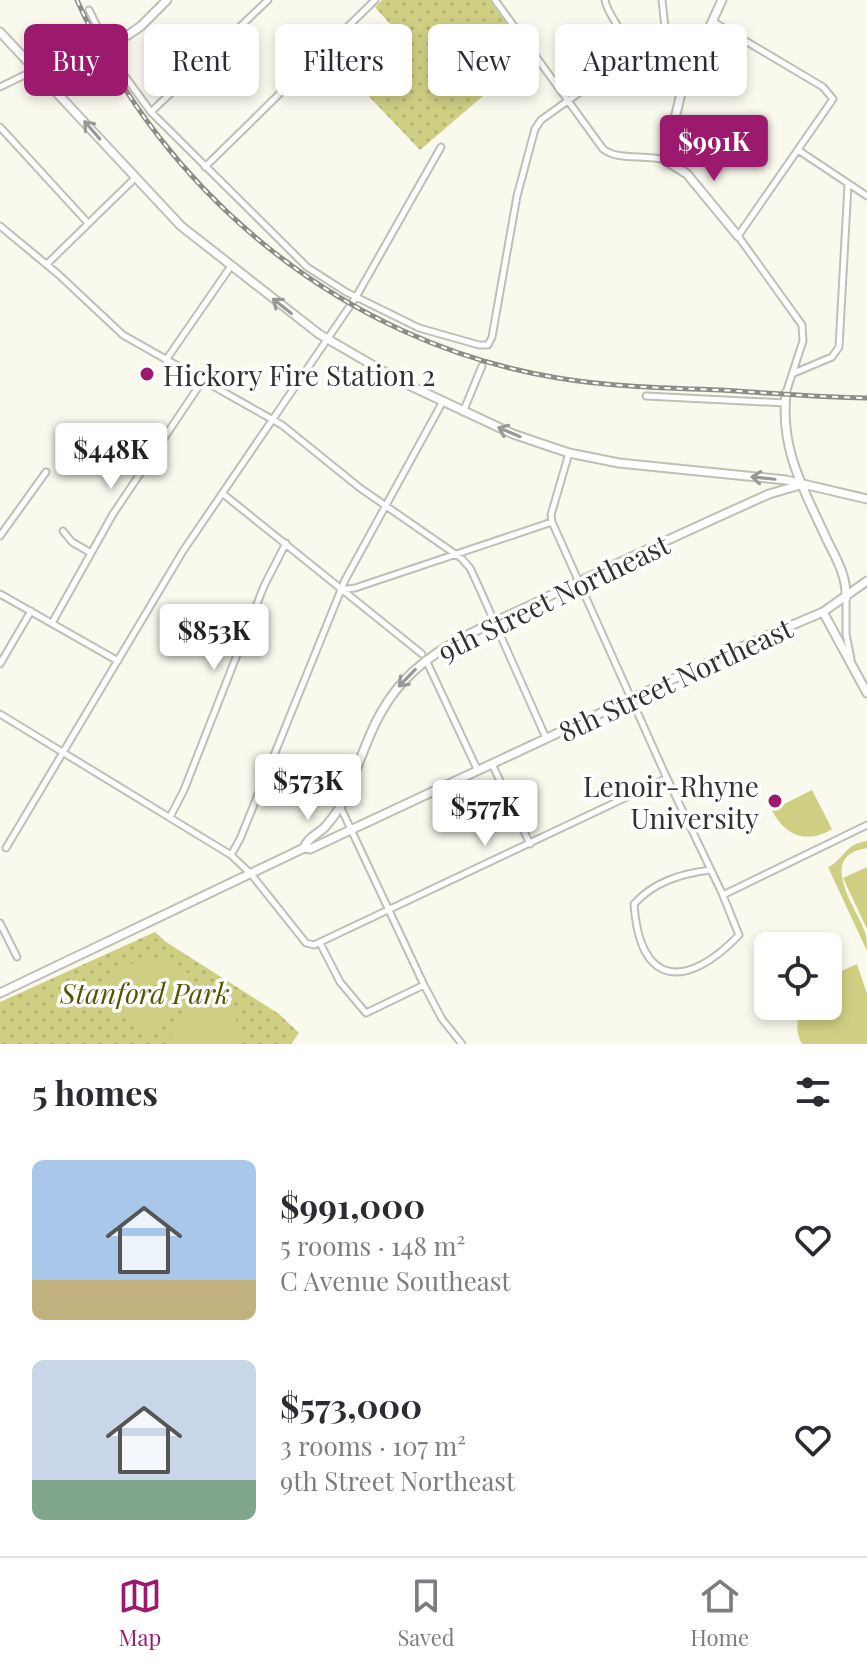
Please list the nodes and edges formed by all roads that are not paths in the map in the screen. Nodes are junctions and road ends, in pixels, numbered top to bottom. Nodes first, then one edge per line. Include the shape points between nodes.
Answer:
1 (167, 0) edge
2 (268, 0) edge
3 (374, 0) edge
4 (495, 0) edge
5 (605, 0) edge
6 (662, 0) edge
7 (722, 0) edge
8 (89, 10) dead end
9 (712, 21) junction
10 (96, 24) edge
11 (665, 24) edge
12 (711, 24) edge
13 (0, 32) edge
14 (128, 33) edge
15 (24, 56) edge
16 (24, 75) edge
17 (128, 80) edge
18 (0, 87) edge
19 (61, 96) edge
20 (680, 96) edge
21 (569, 101) junction
22 (151, 112) junction
23 (0, 127) edge
24 (441, 147) dead end
25 (798, 150) junction
26 (665, 160) junction
27 (205, 167) junction
28 (135, 178) junction
29 (848, 185) junction
30 (867, 196) edge
31 (88, 223) junction
32 (0, 226) edge
33 (738, 236) junction
34 (47, 264) junction
35 (231, 266) junction
36 (356, 297) junction
37 (327, 339) junction
38 (165, 360) junction
39 (482, 366) dead end
40 (793, 373) junction
41 (203, 380) junction
42 (646, 396) dead end
43 (785, 398) junction
44 (442, 403) junction
45 (463, 412) junction
46 (272, 419) junction
47 (569, 453) junction
48 (46, 472) dead end
49 (802, 485) junction
50 (222, 493) junction
51 (867, 499) edge
52 (385, 506) junction
53 (552, 522) junction
54 (63, 531) dead end
55 (0, 536) edge
56 (286, 543) junction
57 (91, 553) junction
58 (456, 555) junction
59 (579, 581) junction
60 (866, 583) edge
61 (340, 590) junction
62 (0, 594) edge
63 (846, 598) junction
64 (31, 611) junction
65 (823, 612) junction
66 (52, 623) junction
67 (494, 623) junction
68 (424, 657) junction
69 (118, 661) junction
70 (853, 663) junction
71 (0, 664) edge
72 (867, 693) edge
73 (631, 699) junction
74 (0, 714) edge
75 (546, 738) junction
76 (64, 752) junction
77 (492, 764) junction
78 (478, 771) junction
79 (667, 778) junction
80 (340, 806) junction
81 (170, 817) junction
82 (867, 825) edge
83 (352, 829) junction
84 (530, 844) junction
85 (6, 848) dead end
86 (304, 848) junction
87 (231, 855) junction
88 (710, 870) junction
89 (251, 874) junction
90 (723, 895) junction
91 (389, 910) junction
92 (0, 923) edge
93 (320, 943) junction
94 (17, 957) dead end
95 (424, 985) junction
96 (0, 993) edge
97 (462, 1044) edge

1 - 14 main road
2 - 22 street
3 - 27 street
4 - 21 street
5 - 21 street via 625,37 626,52
6 - 11 street
7 - 9 main road
8 - 10 street
9 - 12 main road
9 - 25 street via 823,87 833,99
13 - 15 main road
16 - 18 street
17 - 22 street
28 -> 19 main road
20 - 26 main road
21 - 26 street via 609,153
21 - 36 street via 535,129 488,345 435,334
22 - 27 street
23 - 31 street
24 - 36 street
25 - 29 street
25 - 33 street
26 - 33 main road via 688,174
27 - 36 street via 307,267
28 - 31 street
28 - 35 main road via 181,226
29 - 30 street
29 - 40 street via 839,347 832,357
31 - 34 street
32 - 34 street
33 - 40 street via 802,325
34 - 38 street via 110,325
37 -> 35 main road
35 - 38 street
36 - 37 street
37 - 44 main road
37 - 46 street
38 - 41 street
39 - 45 street
40 - 43 street
41 - 46 street
41 - 57 street
42 - 43 street
43 - 49 main road via 788,451
44 - 45 main road
44 - 52 street
47 -> 45 main road
46 - 50 street
46 - 52 street
49 -> 47 main road
47 - 53 street
48 - 55 street
49 - 51 main road
49 - 59 main road, 9th Street Northeast via 769,494
49 - 63 main road via 843,574
50 - 56 street
50 - 69 street
52 - 58 street
52 - 61 street
53 - 58 street
53 - 59 street
54 - 57 street
56 - 61 street
56 - 81 street
57 - 66 street
58 - 61 street
58 - 67 street via 473,573
59 - 67 main road, 9th Street Northeast
59 - 73 street
60 - 63 main road, 8th Street Northeast
61 - 68 street
61 - 87 street
62 - 64 street
63 - 65 main road, 8th Street Northeast
63 - 70 street
64 - 66 street
64 - 71 street
65 - 70 main road
65 - 73 main road, 8th Street Northeast
66 - 69 street
67 - 68 main road, 9th Street Northeast
67 - 75 street
68 - 78 street
68 -> 80 main road, 9th Street Northeast via 382,710
69 - 76 street
70 - 72 main road
73 - 75 main road, 8th Street Northeast
73 - 79 street
74 - 76 street
75 - 77 main road, 8th Street Northeast
76 - 81 street
76 - 85 street
77 - 78 main road, 8th Street Northeast
77 - 84 street
78 - 83 main road, 8th Street Northeast
79 - 84 street
79 - 88 street
80 - 83 street
80 - 86 main road, 9th Street Northeast
81 - 87 street
82 - 90 street
83 - 86 main road, 8th Street Northeast
83 - 91 street
84 - 91 street
86 - 89 main road, 8th Street Northeast
87 - 89 street
88 - 90 street
88 - 90 street via 664,881 634,904 635,922 656,967 683,972 739,935
89 - 93 street via 307,944
89 - 96 main road, 8th Street Northeast
91 - 93 street
91 - 95 street
92 - 94 street
93 - 95 street via 340,982 366,1013
95 - 97 street

